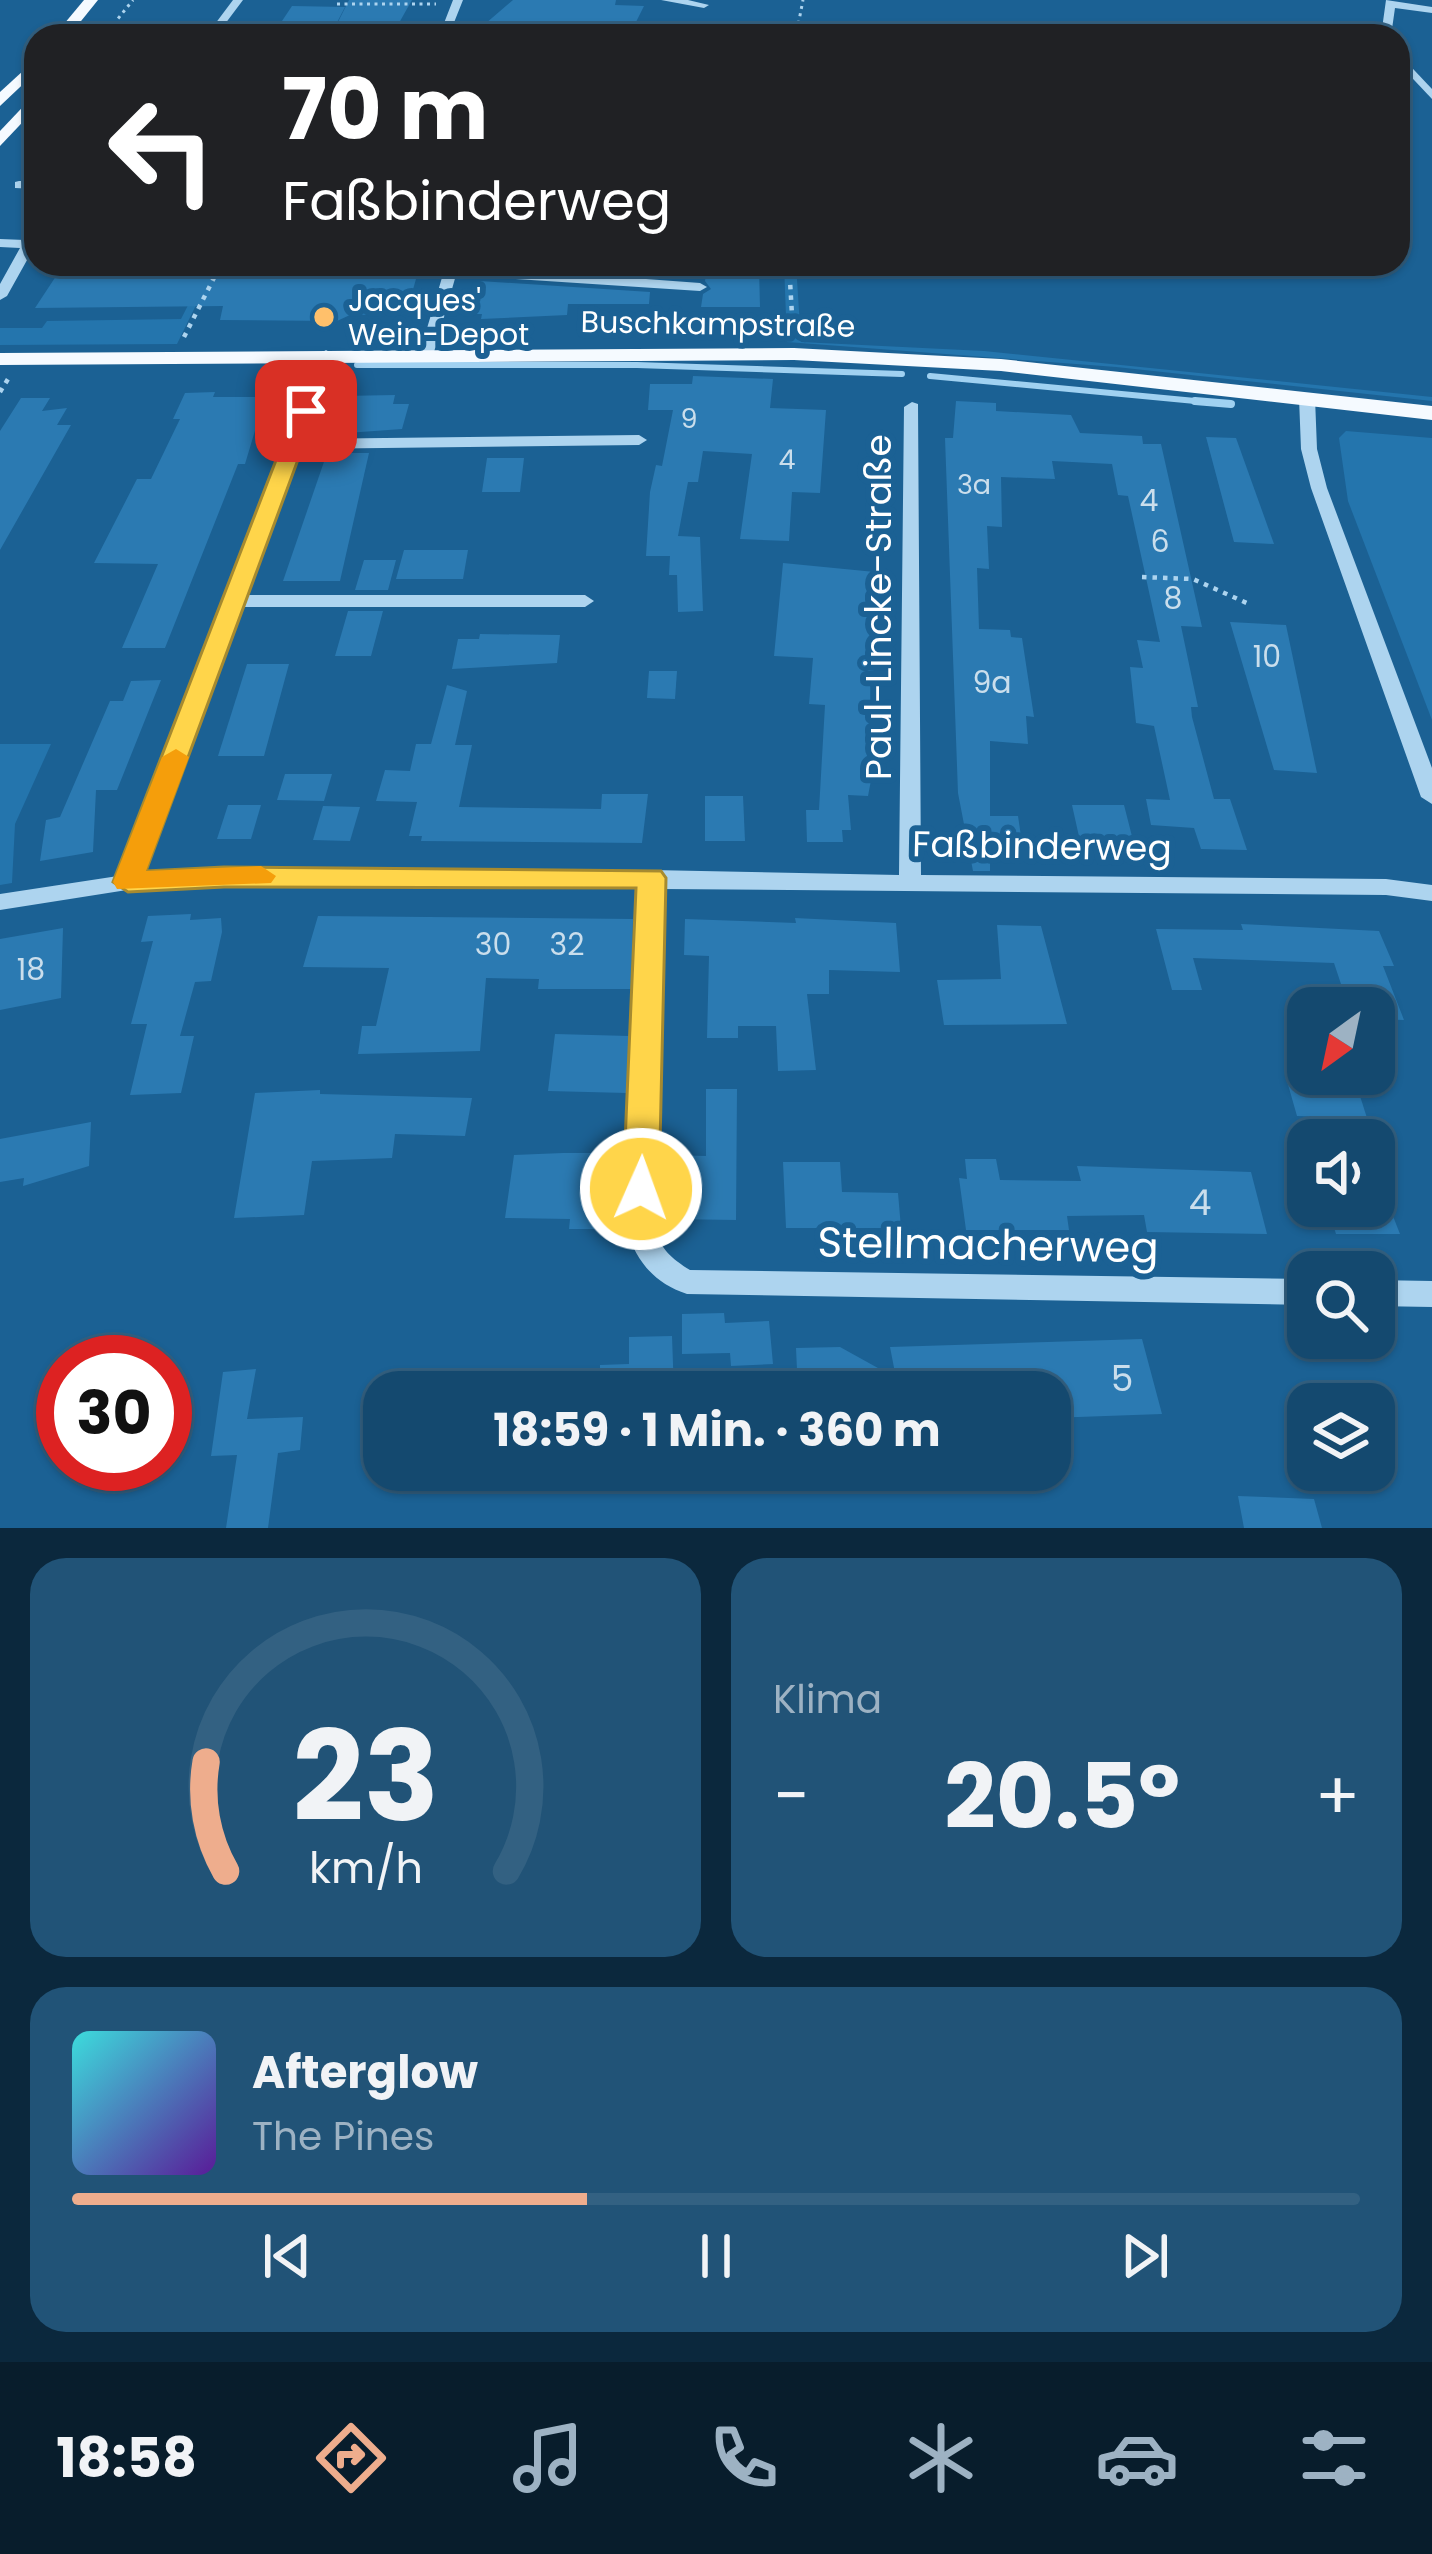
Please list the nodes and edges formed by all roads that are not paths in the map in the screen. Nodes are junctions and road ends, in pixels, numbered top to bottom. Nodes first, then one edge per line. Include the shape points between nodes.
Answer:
1 (91, 0) edge
2 (666, 0) edge
3 (1391, 2) edge
4 (704, 4) dead end
5 (1432, 10) edge
6 (71, 24) edge
7 (1410, 70) edge
8 (24, 76) edge
9 (1432, 96) edge
10 (0, 101) edge
11 (24, 112) edge
12 (0, 141) edge
13 (19, 185) dead end
14 (24, 185) edge
15 (24, 253) edge
16 (451, 276) edge
17 (557, 276) edge
18 (700, 287) dead end
19 (0, 296) edge
20 (427, 352) junction
21 (326, 354) junction
22 (0, 359) edge
23 (1307, 398) junction
24 (912, 407) dead end
25 (1432, 413) edge
26 (639, 440) dead end
27 (295, 444) junction
28 (236, 601) junction
29 (585, 602) dead end
30 (1432, 797) edge
31 (651, 878) junction
32 (910, 880) junction
33 (128, 882) junction
34 (1432, 893) edge
35 (0, 902) edge
36 (1287, 1292) edge
37 (1395, 1293) edge
38 (1432, 1294) edge

1 - 6 main road
2 - 4 street
3 - 5 street
7 - 9 street
8 - 10 main road
11 - 12 main road
13 - 14 street
15 - 19 street
16 - 20 street
17 - 18 street
20 - 21 main road, Buschkampstraße
20 - 23 main road, Buschkampstraße via 794,354 1001,365
21 - 22 main road, Buschkampstraße
21 - 27 street
23 - 25 main road, Buschkampstraße
23 - 30 street via 1318,488
24 - 32 street, Paul-Lincke-Straße
26 - 27 street
27 - 28 street
28 - 29 street
28 - 33 street
31 - 32 street, Faßbinderweg
31 - 33 street, Faßbinderweg
31 - 36 street, Stellmacherweg via 640,1228 649,1257 668,1273 687,1282
32 - 34 street, Faßbinderweg
33 - 35 street, Faßbinderweg
37 - 38 street

